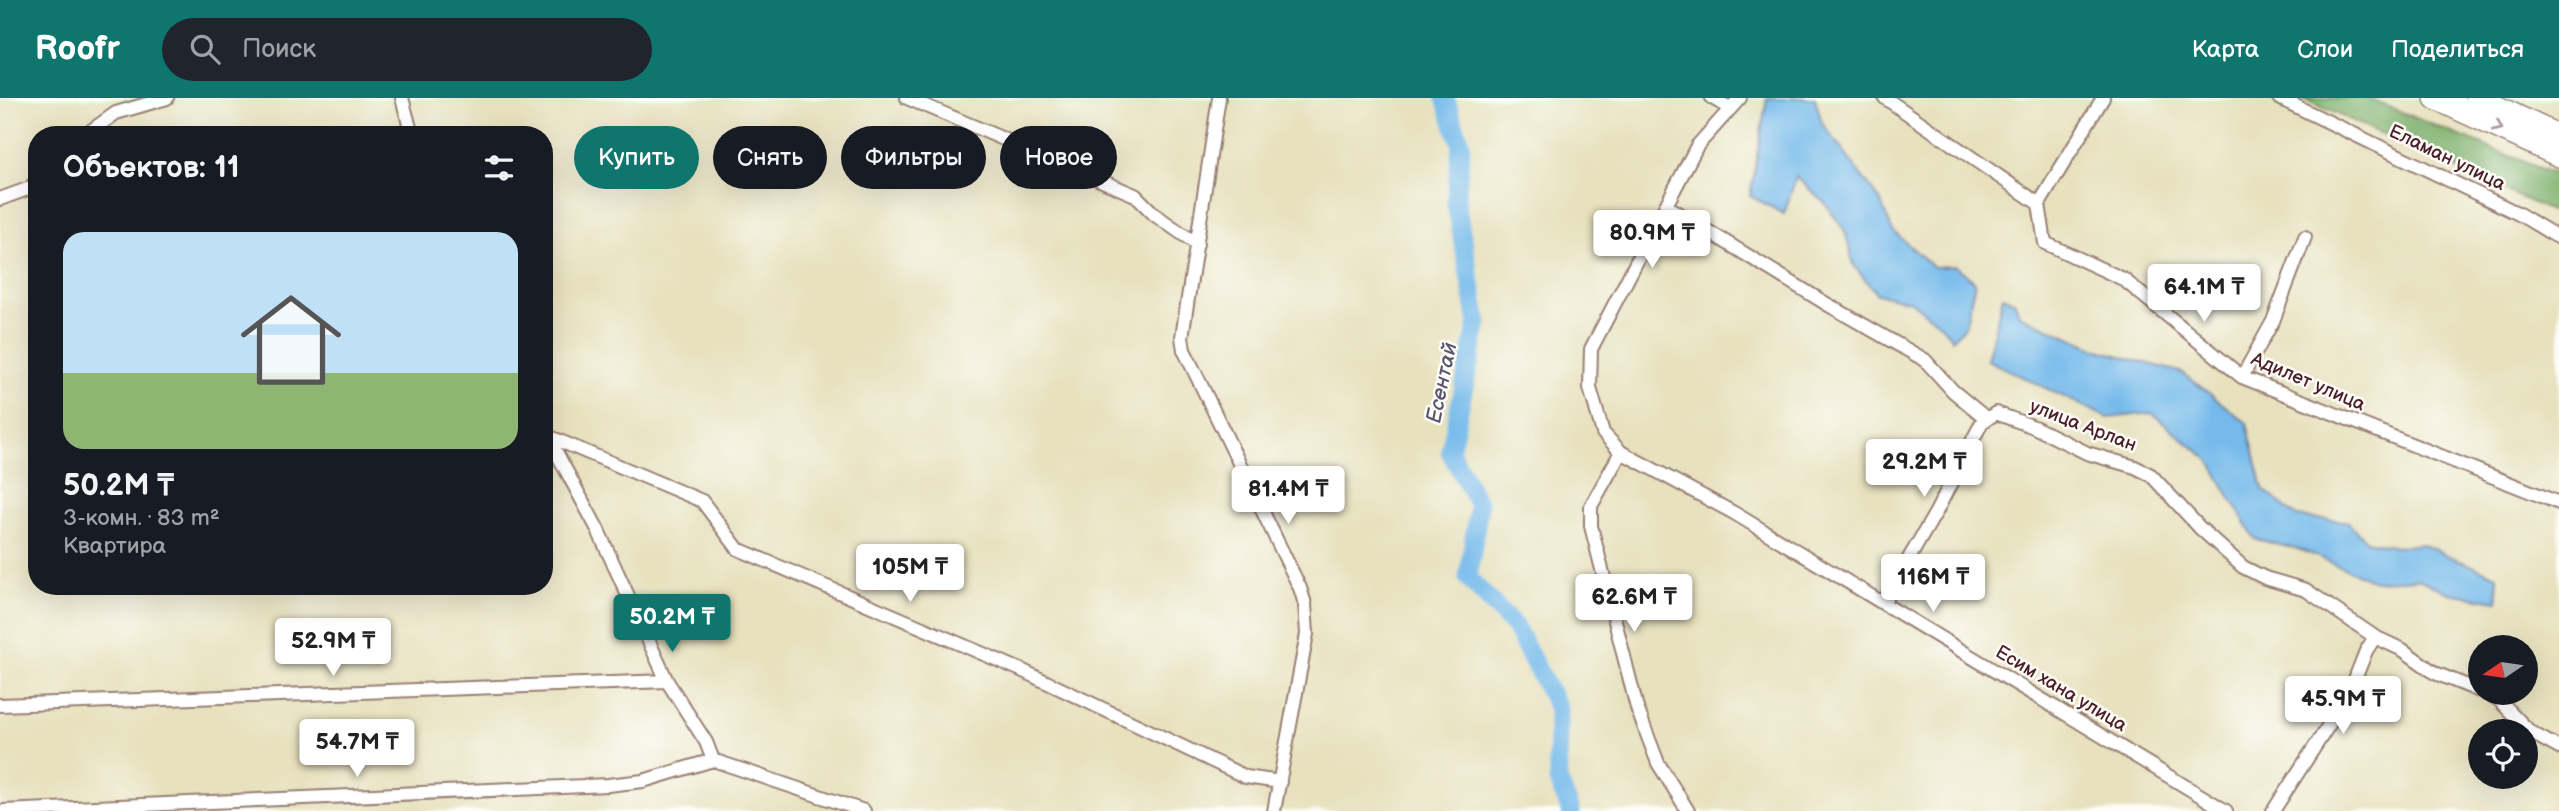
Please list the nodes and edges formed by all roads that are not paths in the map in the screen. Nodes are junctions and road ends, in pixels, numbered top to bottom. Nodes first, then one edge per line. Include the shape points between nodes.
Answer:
1 (167, 98) edge
2 (402, 98) edge
3 (907, 98) edge
4 (1219, 98) edge
5 (1712, 98) edge
6 (1740, 98) edge
7 (1885, 98) edge
8 (2103, 98) edge
9 (2279, 98) edge
10 (2436, 98) edge
11 (2477, 98) edge
12 (1730, 108) junction
13 (98, 126) edge
14 (410, 126) edge
15 (2559, 137) edge
16 (2559, 156) edge
17 (28, 189) edge
18 (0, 199) edge
19 (2039, 204) junction
20 (1667, 206) junction
21 (2305, 237) dead end
22 (2559, 237) edge
23 (1197, 244) junction
24 (2242, 377) junction
25 (1987, 418) junction
26 (553, 436) edge
27 (553, 446) edge
28 (1621, 452) junction
29 (2559, 503) edge
30 (1883, 603) junction
31 (2375, 637) junction
32 (667, 681) junction
33 (2468, 686) edge
34 (0, 705) edge
35 (2504, 705) edge
36 (2559, 748) edge
37 (713, 761) junction
38 (1280, 782) junction
39 (3, 811) edge
40 (864, 811) edge
41 (1274, 811) edge
42 (1688, 811) edge
43 (2225, 811) edge
44 (2273, 811) edge

1 - 13 street via 116,113
2 - 14 street
3 - 23 street via 1135,195
4 - 23 street
5 - 12 street
6 - 12 street
7 - 19 street
8 - 19 street
9 - 22 street, Еламан улица
10 -> 16 highway
11 - 15 highway
12 - 20 street via 1697,146
17 - 18 street
19 - 24 street, Адилет улица via 2045,243 2123,279
20 - 25 street via 1925,360 1953,391
20 - 28 street via 1591,349 1595,412 1603,432
21 - 24 street via 2273,321
23 - 38 street via 1182,337 1184,350 1306,604 1307,634
24 - 29 street, Адилет улица
25 - 30 street
25 - 31 street, улица Арлан via 1996,413 2151,475 2243,567 2323,599
26 - 38 street via 702,501 738,549 1021,670 1246,778
27 - 32 street via 597,528
28 - 30 street, Есим хана улица via 1734,513
28 - 42 street via 1591,506 1591,526 1637,708 1658,764
30 - 43 street, Есим хана улица
31 - 33 street, улица Арлан via 2435,673
31 - 44 street via 2349,694
32 - 34 street
32 - 37 street
35 - 36 street via 2530,732
37 - 39 street via 643,781 608,785
37 - 40 street
38 - 41 street

